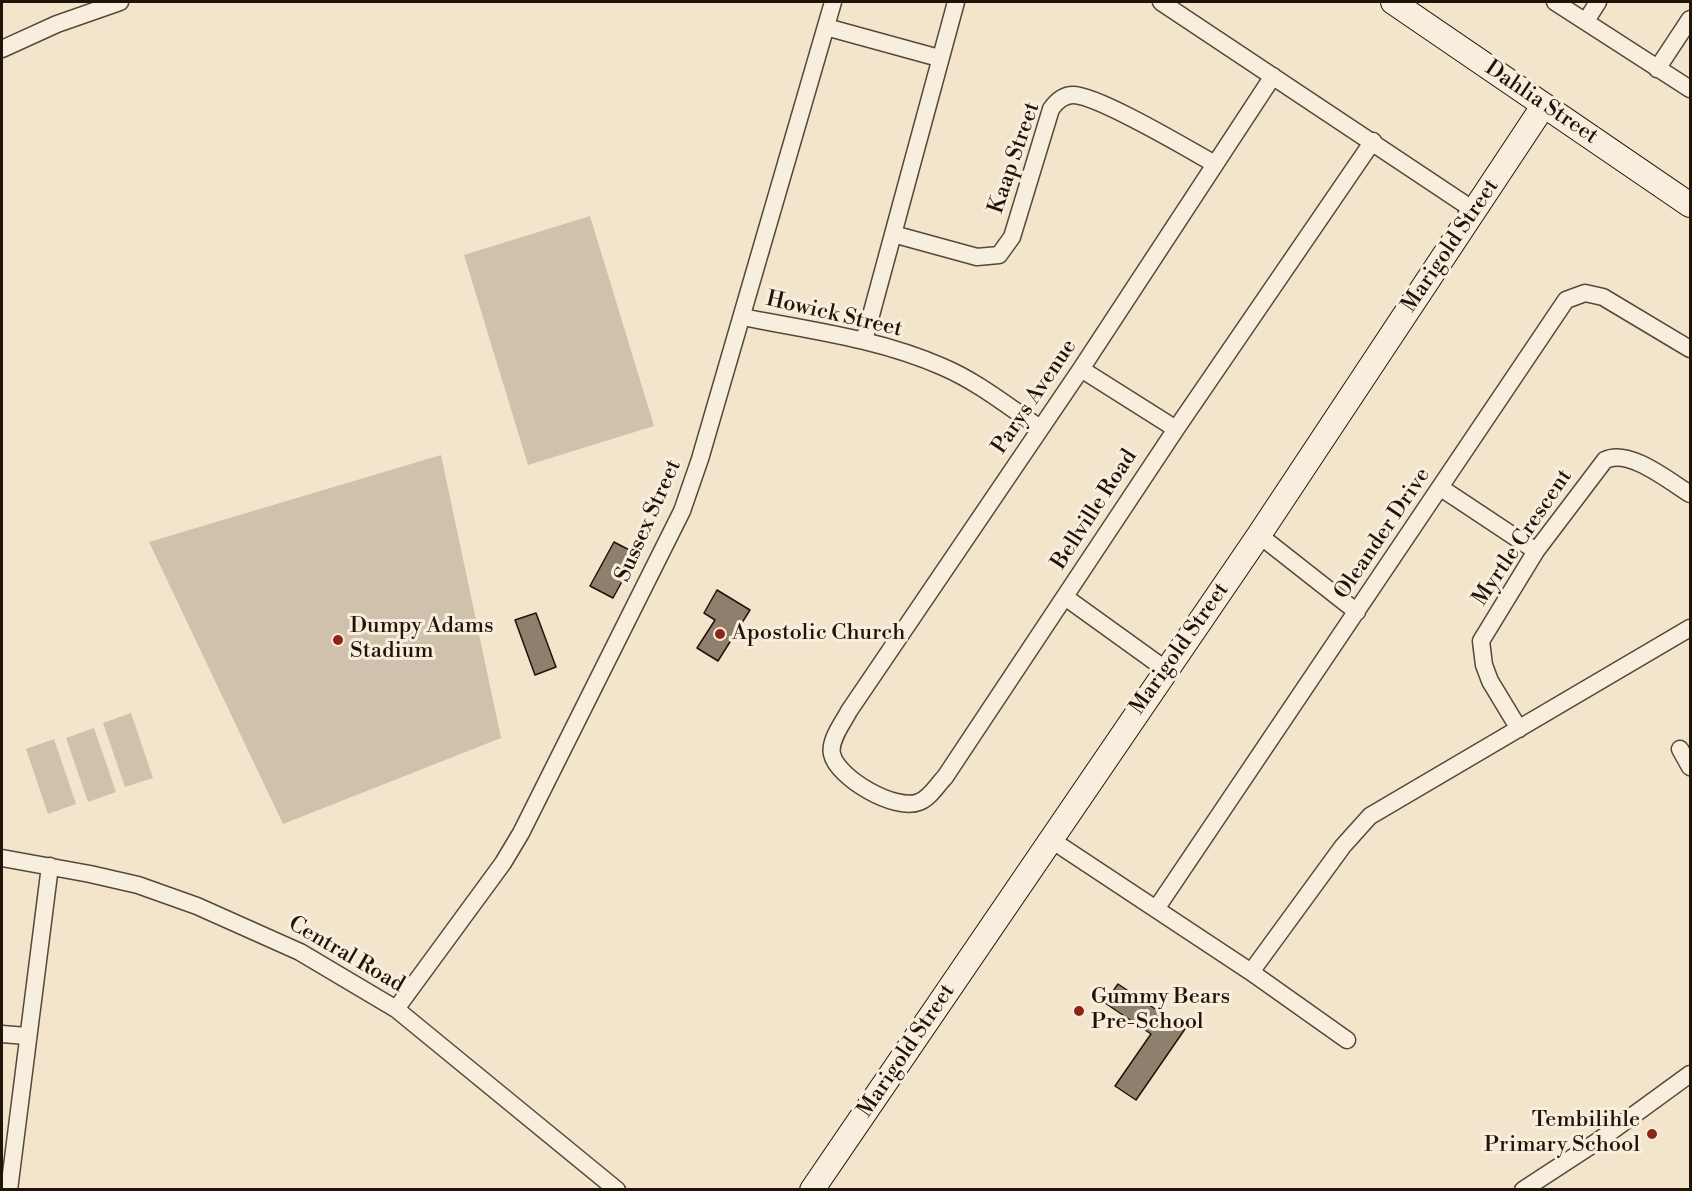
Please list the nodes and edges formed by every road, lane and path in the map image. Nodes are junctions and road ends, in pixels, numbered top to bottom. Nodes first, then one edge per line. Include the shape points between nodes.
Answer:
1 (120, 2) edge
2 (833, 2) edge
3 (956, 2) edge
4 (1161, 2) edge
5 (1393, 2) edge
6 (1555, 2) edge
7 (1598, 2) edge
8 (93, 5) edge
9 (1690, 19) edge
10 (1586, 21) junction
11 (826, 27) junction
12 (2, 45) edge
13 (939, 58) junction
14 (1657, 69) junction
15 (1273, 76) junction
16 (1690, 89) edge
17 (1544, 105) junction
18 (1373, 141) junction
19 (1215, 164) junction
20 (1690, 205) edge
21 (1475, 211) junction
22 (893, 234) junction
23 (742, 317) junction
24 (864, 341) junction
25 (1690, 349) edge
26 (1082, 369) junction
27 (1040, 428) junction
28 (1176, 429) junction
29 (1441, 488) junction
30 (1690, 494) edge
31 (1259, 535) junction
32 (1536, 551) junction
33 (1065, 597) junction
34 (1357, 612) junction
35 (1690, 628) edge
36 (1165, 669) junction
37 (1519, 729) junction
38 (833, 742) joint
39 (1680, 749) dead end
40 (1690, 767) edge
41 (1050, 839) junction
42 (2, 858) edge
43 (50, 866) junction
44 (1156, 909) junction
45 (1251, 972) junction
46 (396, 1009) junction
47 (2, 1034) edge
48 (27, 1036) junction
49 (1347, 1040) dead end
50 (1690, 1074) edge
51 (9, 1190) edge
52 (617, 1190) edge
53 (812, 1190) edge
54 (1523, 1190) edge

1 - 8 street
2 - 11 street, Sussex Street
3 - 13 street
4 - 15 street
5 - 17 street, Dahlia Street
6 - 10 street
7 - 10 street
8 - 12 street
9 - 14 street
10 - 14 street
11 - 13 street
11 - 23 street, Sussex Street
13 - 22 street
14 - 16 street
15 - 18 street
15 - 19 street, Parys Avenue
17 - 20 street, Dahlia Street
17 - 21 street, Marigold Street
18 - 21 street
18 - 28 street, Bellville Road
19 - 22 street, Kaap Street via 1132,119 1071,94 1056,101 1051,109 1012,237 999,255 977,257
19 - 26 street, Parys Avenue
21 - 31 street, Marigold Street
22 - 24 street
23 - 24 street, Howick Street
23 - 46 street, Sussex Street via 694,481 593,692 503,863
24 - 27 street, Howick Street via 943,367
25 - 29 street, Oleander Drive via 1603,297 1577,294 1566,300
26 - 27 street, Parys Avenue
26 - 28 street
27 - 38 street, Parys Avenue via 849,711
28 - 33 street, Bellville Road
29 - 32 street
29 - 34 street, Oleander Drive
30 - 32 street, Myrtle Crescent via 1628,457 1613,456 1605,460
31 - 34 street
31 - 36 street, Marigold Street
32 - 37 street, Myrtle Crescent via 1481,641 1490,681
33 - 36 street
33 - 38 street, Bellville Road via 945,777 918,803 892,803 878,796 839,767 831,753
34 - 44 street, Oleander Drive
35 - 37 street
36 - 41 street, Marigold Street
37 - 45 street via 1381,808 1360,825
39 - 40 street
41 - 44 street
41 - 53 street, Marigold Street
42 - 43 street, Central Road
43 - 46 street, Central Road via 138,885 245,925 333,969
43 - 48 street
44 - 45 street
45 - 49 street
46 - 52 street, Central Road
47 - 48 street
48 - 51 street
50 - 54 street

